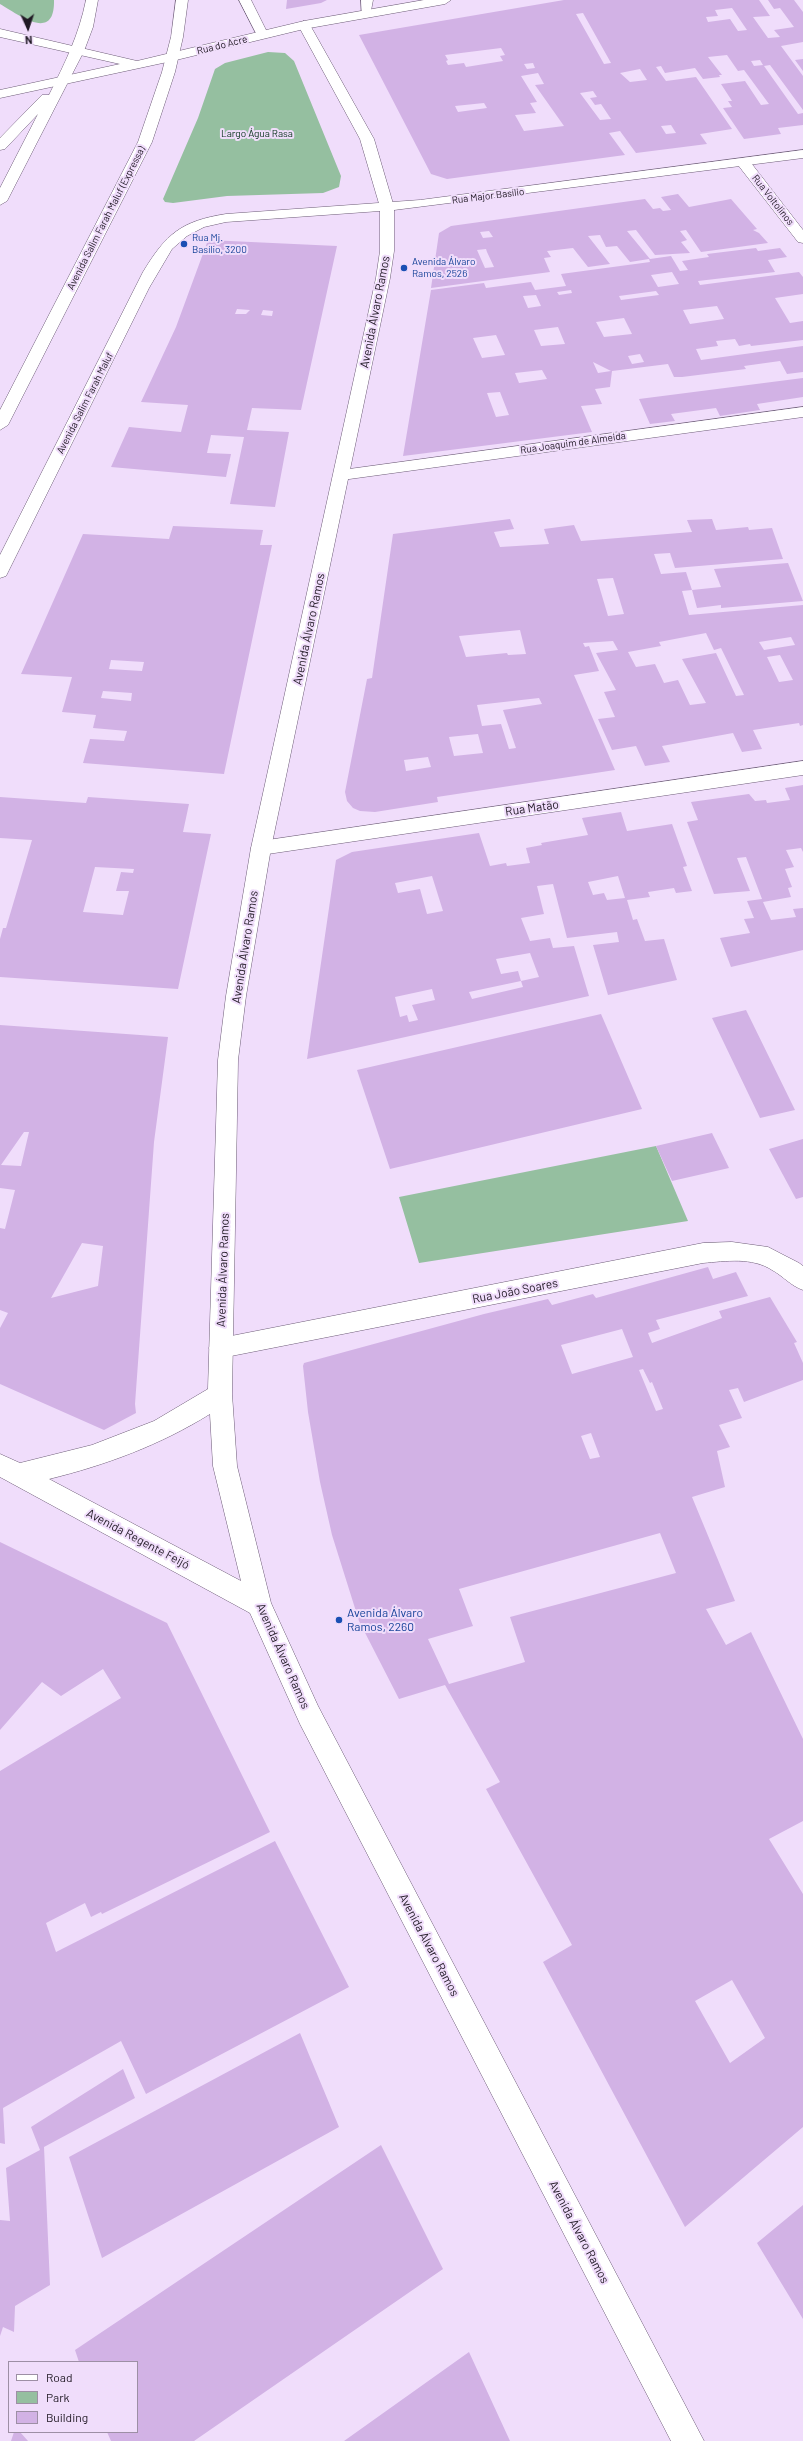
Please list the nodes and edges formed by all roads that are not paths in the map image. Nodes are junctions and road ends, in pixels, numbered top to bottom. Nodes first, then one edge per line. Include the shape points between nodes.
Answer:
1 (92, 0) edge
2 (182, 0) edge
3 (245, 0) edge
4 (445, 0) edge
5 (366, 6) edge
6 (304, 25) junction
7 (0, 33) edge
8 (262, 34) junction
9 (78, 51) junction
10 (172, 57) junction
11 (140, 64) junction
12 (65, 80) junction
13 (0, 94) edge
14 (0, 146) edge
15 (803, 154) edge
16 (743, 162) junction
17 (0, 201) edge
18 (387, 207) junction
19 (176, 237) joint
20 (803, 239) edge
21 (803, 412) edge
22 (0, 425) edge
23 (342, 475) junction
24 (0, 572) edge
25 (803, 768) edge
26 (261, 848) junction
27 (803, 1280) edge
28 (221, 1348) junction
29 (220, 1394) junction
30 (9, 1470) edge
31 (259, 1604) junction
32 (688, 2441) edge

1 - 9 main road via 88,27
2 - 10 main road, Avenida Salim Farah Maluf (Expressa)
3 - 8 main road
4 - 5 main road, Rua do Acre
5 - 6 main road, Rua do Acre
6 - 8 main road, Rua do Acre
6 - 18 main road, Avenida Álvaro Ramos via 367,139
7 - 9 main road
8 - 10 main road, Rua do Acre
9 - 11 main road
9 - 12 main road
10 - 11 main road, Rua do Acre
10 - 22 main road, Avenida Salim Farah Maluf (Expressa) via 160,103 144,142
11 - 12 main road, Rua do Acre
12 - 13 main road, Rua do Acre
12 - 14 main road
12 - 17 main road
15 - 16 main road, Rua Major Basílio
16 - 18 main road, Rua Major Basílio
16 - 20 main road, Rua Voltolinos
18 - 19 main road, Rua Major Basílio via 226,218 202,222
18 - 23 main road, Avenida Álvaro Ramos via 387,251 383,278
19 - 24 main road, Avenida Salim Farah Maluf via 165,249 139,294
21 - 23 main road, Rua Joaquim de Almeida
23 - 26 main road, Avenida Álvaro Ramos
25 - 26 main road, Rua Matão
26 - 28 main road, Avenida Álvaro Ramos via 228,1060
27 - 28 main road, Rua João Soares via 776,1259 757,1252 734,1250 704,1253
28 - 29 main road, Avenida Álvaro Ramos
29 - 30 main road, Avenida Regente Feijó via 161,1430 118,1448 72,1463
29 - 31 main road, Avenida Álvaro Ramos via 225,1466
30 - 31 main road, Avenida Regente Feijó
31 - 32 main road, Avenida Álvaro Ramos via 309,1715

